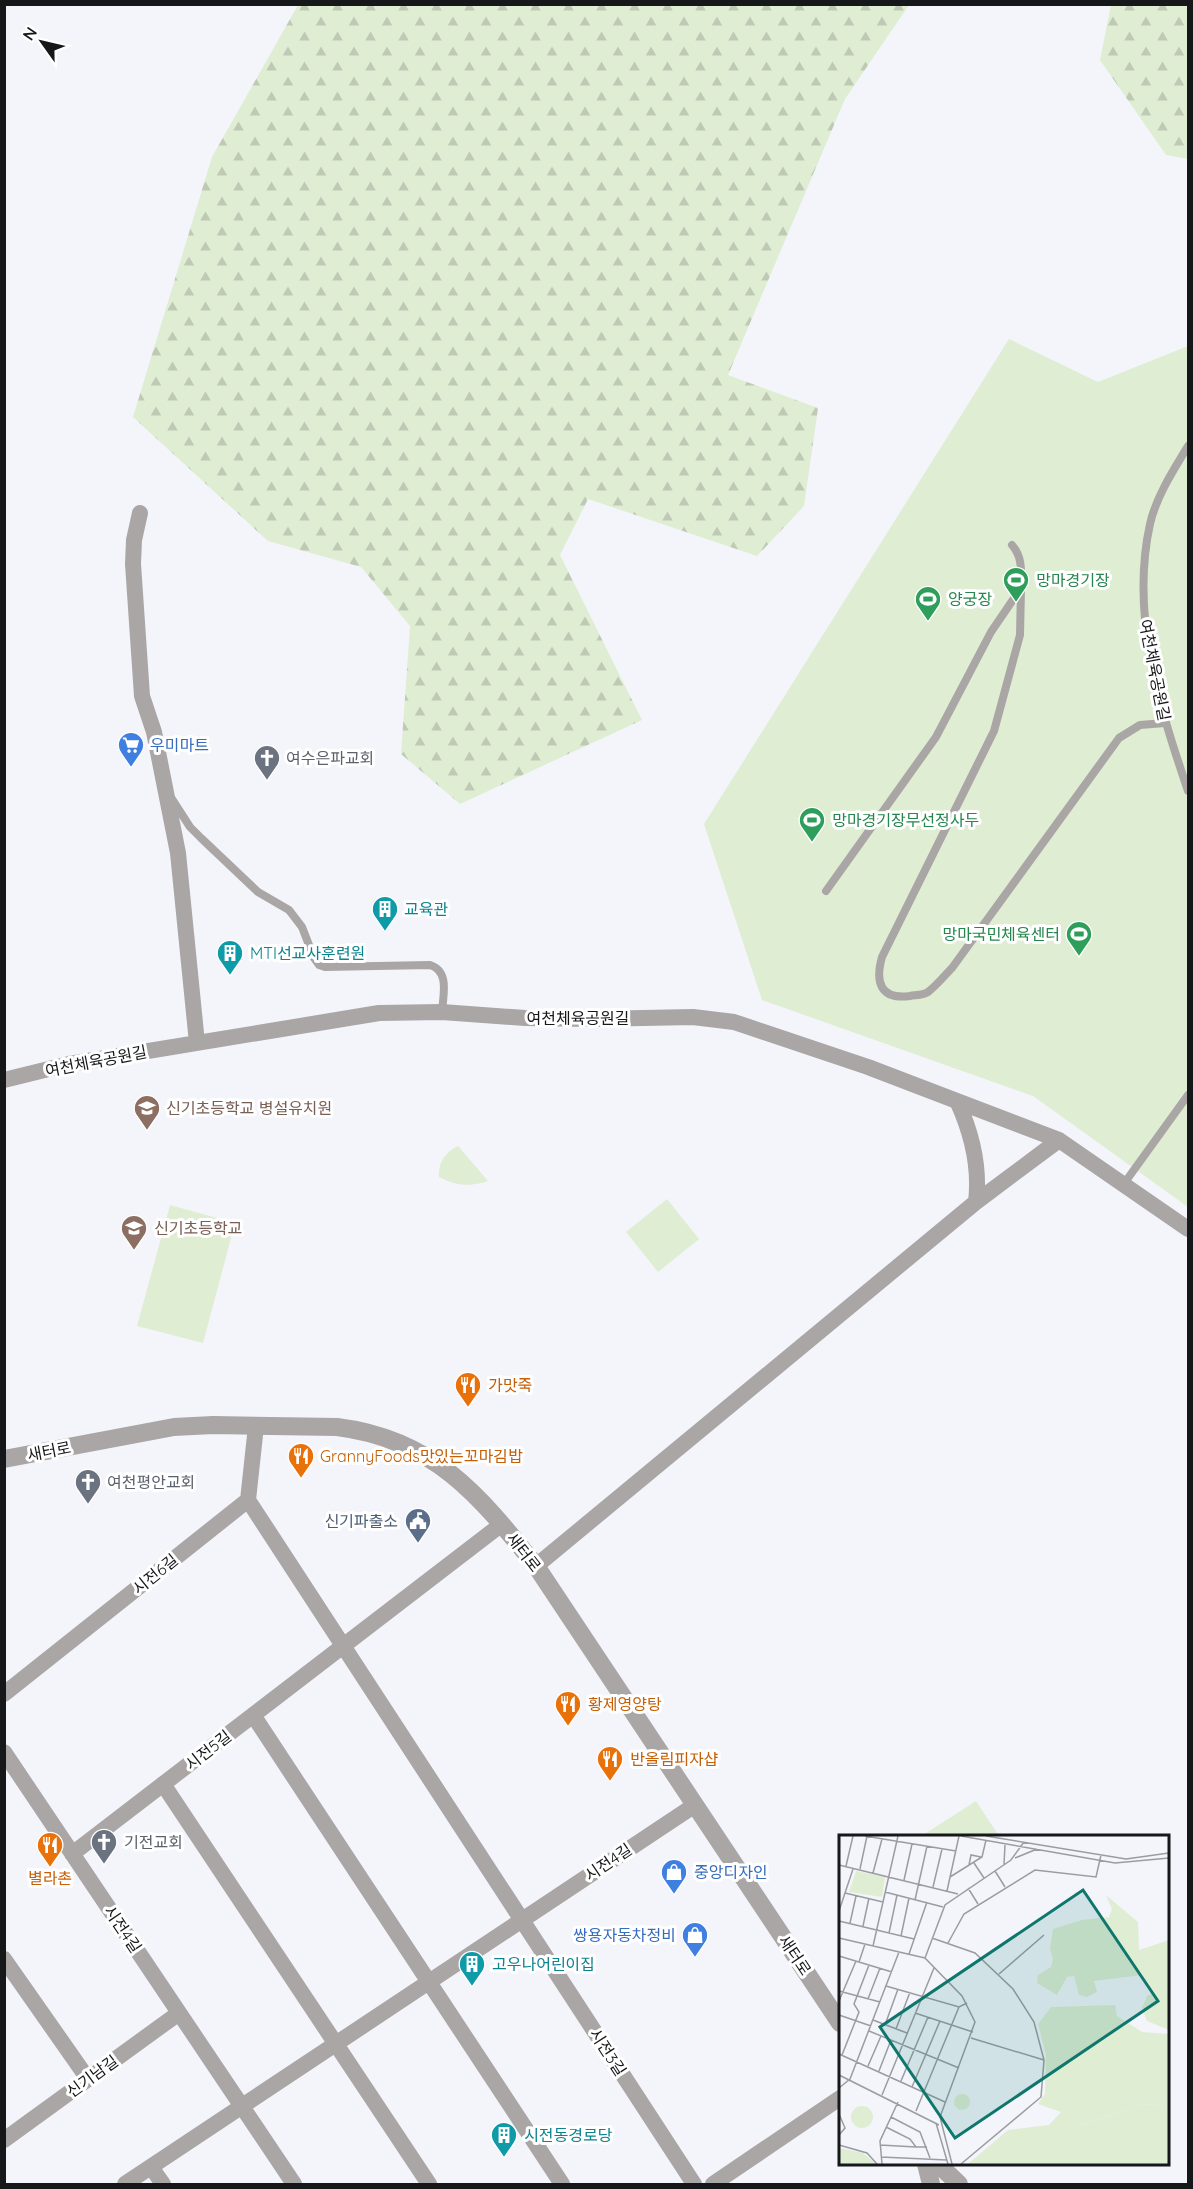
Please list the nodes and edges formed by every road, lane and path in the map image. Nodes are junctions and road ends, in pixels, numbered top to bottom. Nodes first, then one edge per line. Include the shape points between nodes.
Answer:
1 (1188, 446) edge
2 (140, 513) dead end
3 (1012, 544) dead end
4 (1021, 588) junction
5 (1165, 723) junction
6 (166, 789) junction
7 (1188, 791) edge
8 (826, 891) dead end
9 (442, 1012) junction
10 (197, 1043) junction
11 (4, 1080) edge
12 (1188, 1095) edge
13 (958, 1103) junction
14 (1059, 1140) junction
15 (1123, 1185) junction
16 (976, 1202) junction
17 (1188, 1229) edge
18 (256, 1426) junction
19 (4, 1459) edge
20 (248, 1500) junction
21 (502, 1524) junction
22 (536, 1566) junction
23 (343, 1646) junction
24 (4, 1694) edge
25 (253, 1715) junction
26 (4, 1752) edge
27 (163, 1784) junction
28 (695, 1805) junction
29 (72, 1854) junction
30 (522, 1920) junction
31 (4, 1959) edge
32 (428, 1983) junction
33 (179, 2013) junction
34 (839, 2021) edge
35 (335, 2044) junction
36 (88, 2079) junction
37 (839, 2099) edge
38 (242, 2107) junction
39 (4, 2140) edge
40 (935, 2165) edge
41 (151, 2167) junction
42 (125, 2184) edge
43 (163, 2184) edge
44 (294, 2184) edge
45 (429, 2184) edge
46 (562, 2184) edge
47 (694, 2184) edge
48 (713, 2184) edge
49 (931, 2184) edge
50 (959, 2184) edge

1 - 5 lane, 여천체육공원길 via 1150,522 1142,584 1145,633
2 - 6 street via 132,564 142,696
3 - 4 lane via 1021,562
4 - 5 lane via 1020,635 994,731 882,957 878,972 884,990 901,997 927,994 952,968 1119,738 1140,725
4 - 8 lane via 991,632 936,738
5 - 7 lane, 여천체육공원길
6 - 9 lane via 201,838 258,891 289,910 302,927 319,964 438,968 444,987
6 - 10 street via 178,853
9 - 10 street, 여천체육공원길 via 380,1013
9 - 13 street, 여천체육공원길 via 525,1018 693,1017 734,1022 868,1067
10 - 11 street, 여천체육공원길 via 69,1064
12 - 15 lane
13 - 14 street, 여천체육공원길
13 - 16 street via 970,1132
14 - 15 street, 여천체육공원길
14 - 16 street
15 - 17 street, 여천체육공원길
16 - 22 street
18 - 19 street, 새터로 via 174,1426
18 - 20 street
18 - 21 street, 새터로 via 337,1427 397,1443 451,1472
20 - 23 street
20 - 24 street, 시전6길
21 - 22 street, 새터로
21 - 23 street, 시전5길
22 - 28 street, 새터로
23 - 25 street, 시전5길
23 - 30 street
25 - 27 street, 시전5길
25 - 32 street
26 - 29 street, 시전4길
27 - 29 street, 시전5길
27 - 35 street
28 - 30 street, 시전4길
28 - 34 street, 새터로
29 - 33 street, 시전4길
30 - 32 street, 시전4길
30 - 47 street, 시전3길
31 - 36 street
32 - 35 street, 시전4길
32 - 46 street
33 - 36 street, 신기남길
33 - 38 street, 시전4길
35 - 38 street, 시전4길
35 - 45 street
36 - 39 street, 신기남길
37 - 48 street
38 - 41 street, 시전4길
38 - 44 street
40 - 49 street
40 - 50 street
41 - 42 street, 시전4길
41 - 43 street

